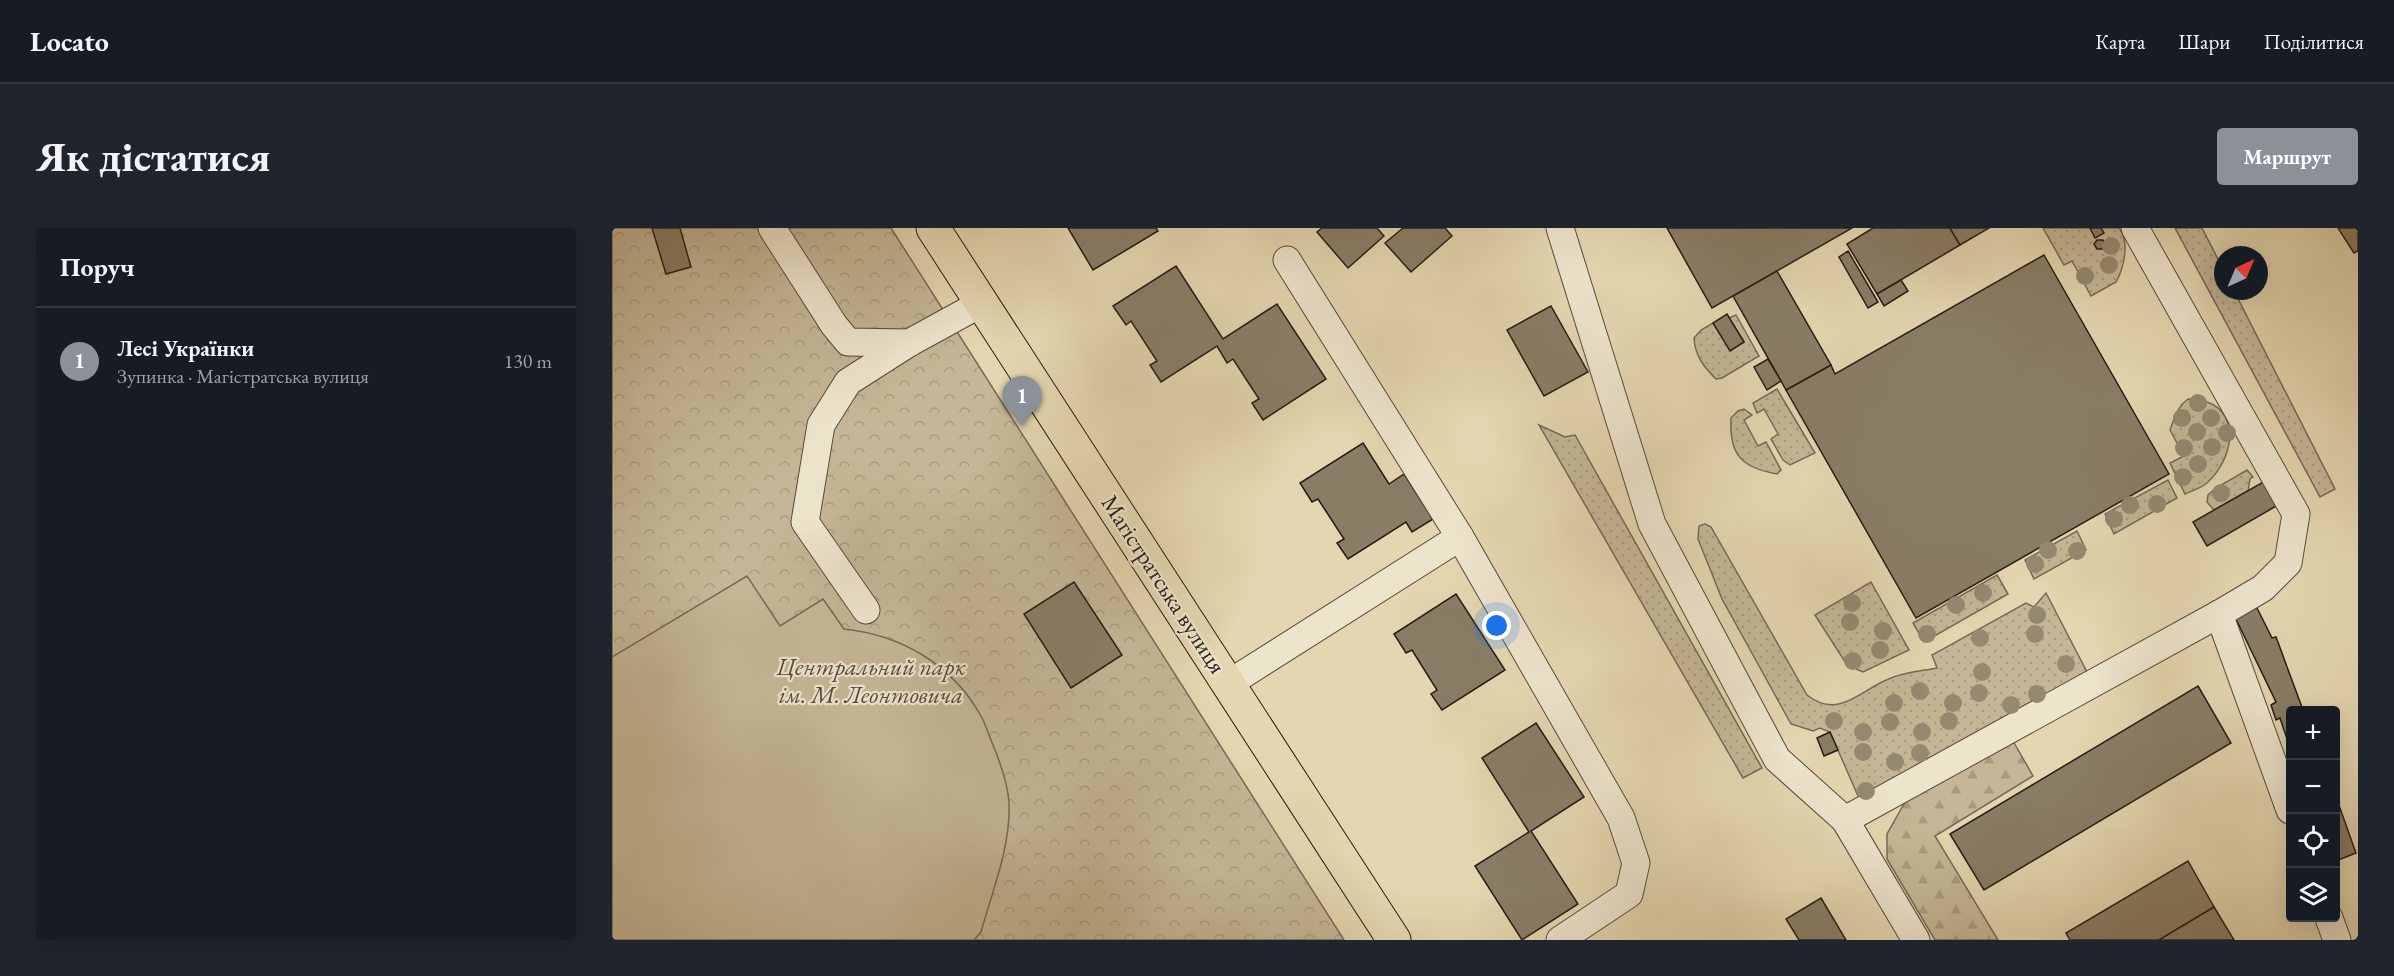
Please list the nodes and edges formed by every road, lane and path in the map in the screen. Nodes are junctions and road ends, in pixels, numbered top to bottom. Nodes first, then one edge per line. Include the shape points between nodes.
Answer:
1 (772, 228) edge
2 (1560, 228) edge
3 (2136, 228) edge
4 (941, 231) edge
5 (1287, 260) dead end
6 (982, 303) junction
7 (909, 343) junction
8 (1460, 537) junction
9 (866, 610) dead end
10 (2220, 614) junction
11 (1228, 684) junction
12 (2286, 799) edge
13 (1845, 820) junction
14 (2330, 922) edge
15 (1394, 940) edge
16 (1560, 940) edge
17 (1916, 940) edge
18 (2337, 940) edge

1 - 7 street via 848,342
2 - 13 street via 1652,524 1777,759
3 - 10 street via 2296,514 2288,563 2263,588
4 - 6 main road, Магістратська вулиця
5 - 8 street
6 - 7 street
6 - 11 main road, Магістратська вулиця
7 - 9 street via 848,382 821,425 812,473 805,522
8 - 11 street
8 - 16 street via 1621,818 1636,863 1629,894
10 - 12 street
10 - 13 street
11 - 15 main road, Магістратська вулиця
13 - 17 street
14 - 18 street

